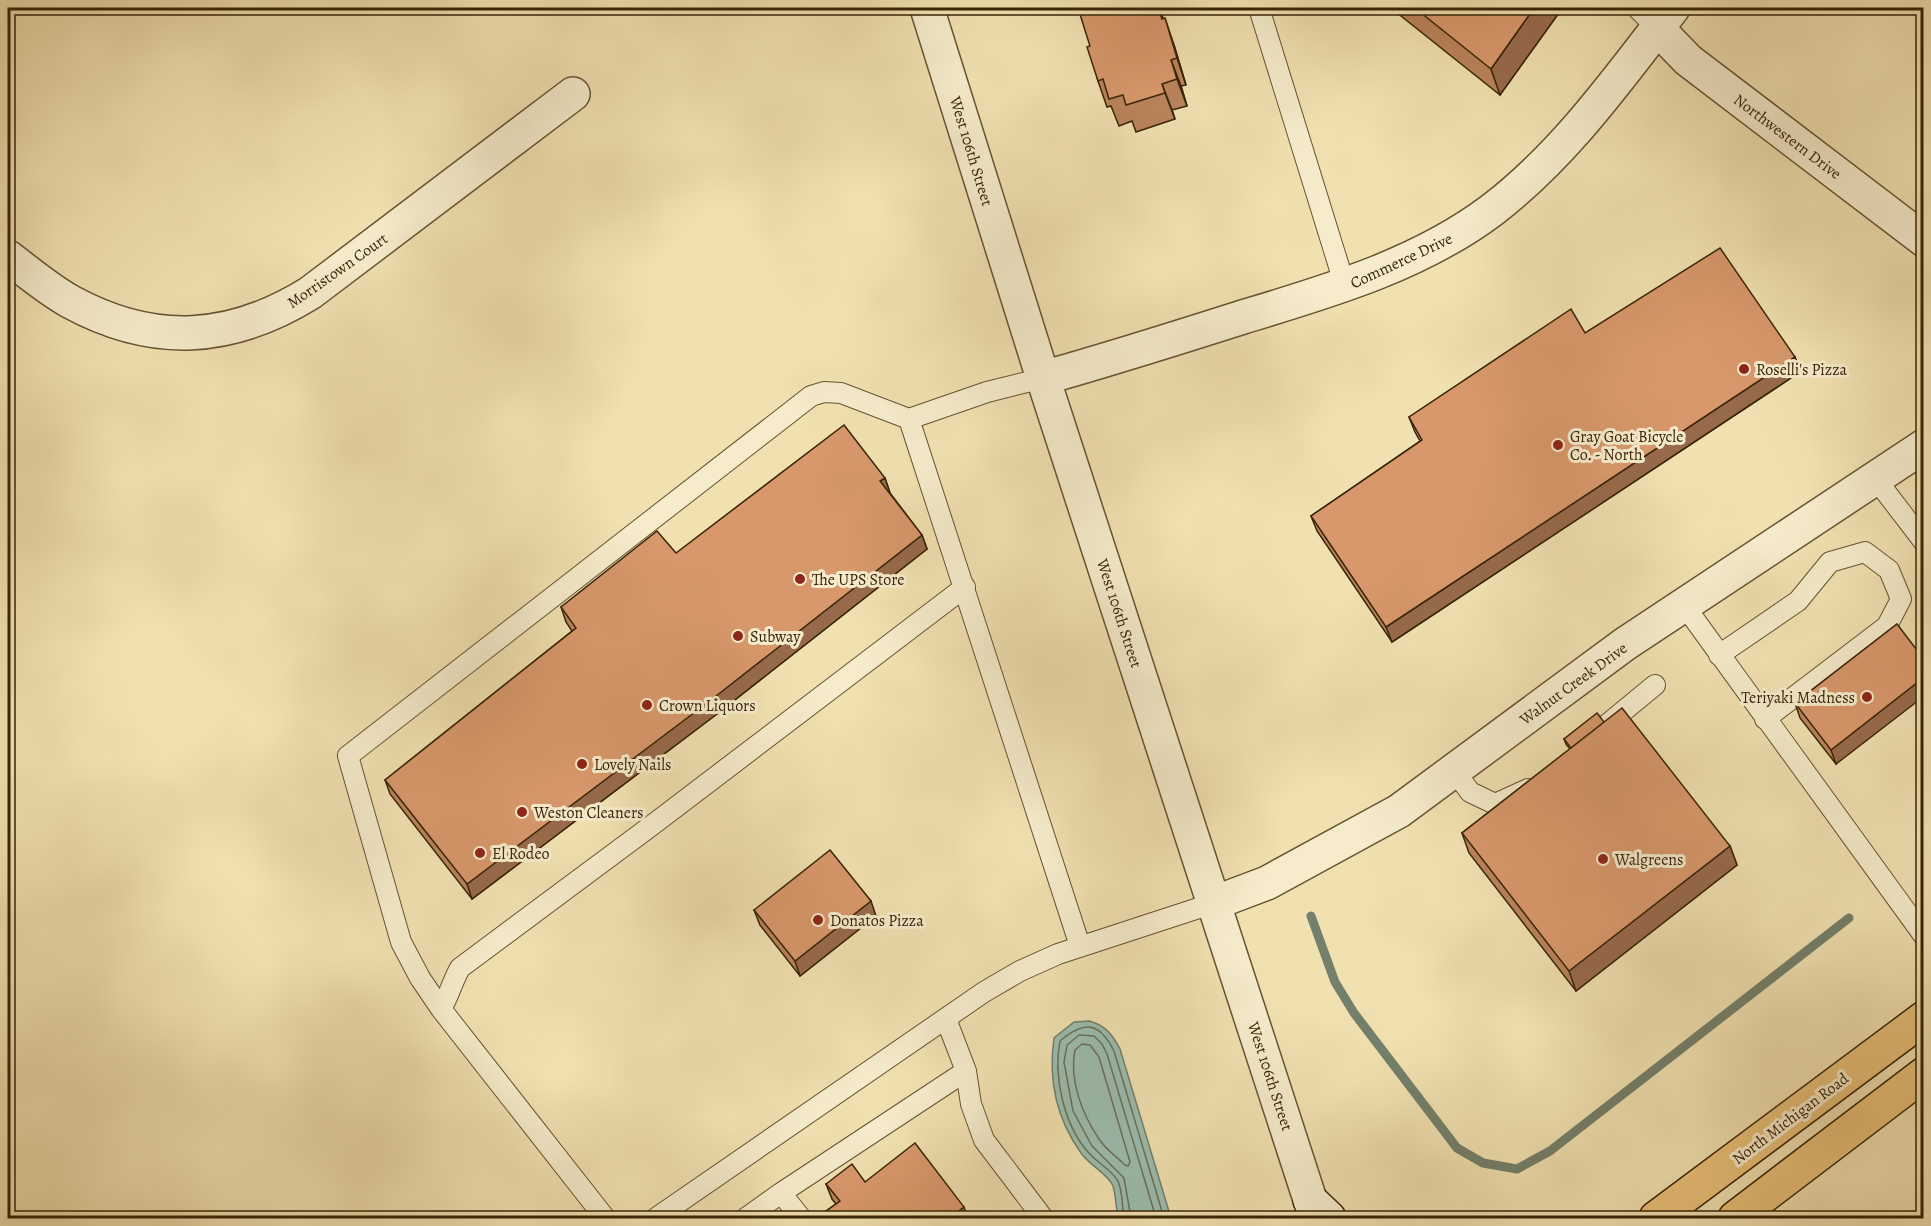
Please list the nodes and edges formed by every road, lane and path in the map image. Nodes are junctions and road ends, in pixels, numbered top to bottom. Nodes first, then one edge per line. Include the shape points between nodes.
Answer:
1 (927, 8) edge
2 (1259, 8) edge
3 (1655, 14) edge
4 (573, 94) dead end
5 (1923, 240) edge
6 (8, 257) edge
7 (1345, 286) junction
8 (1044, 378) junction
9 (909, 419) junction
10 (1923, 446) edge
11 (1875, 478) junction
12 (1923, 539) edge
13 (965, 586) junction
14 (1684, 606) junction
15 (1719, 655) junction
16 (1655, 685) dead end
17 (1765, 719) junction
18 (1591, 738) edge
19 (1454, 770) junction
20 (1545, 775) edge
21 (1214, 903) junction
22 (1923, 936) edge
23 (1080, 946) junction
24 (441, 1009) junction
25 (1923, 1018) edge
26 (946, 1019) junction
27 (966, 1071) junction
28 (1923, 1074) edge
29 (781, 1193) junction
30 (1318, 1212) edge
31 (605, 1218) edge
32 (656, 1218) edge
33 (746, 1218) edge
34 (801, 1218) edge
35 (1043, 1218) edge
36 (1656, 1218) edge
37 (1735, 1218) edge

1 - 8 street, West 106th Street
2 - 7 lane
3 - 5 street, Northwestern Drive via 1688,60
3 - 7 street, Commerce Drive via 1590,115 1512,194 1436,245
4 - 6 street, Morristown Court via 310,293 240,326 178,334 116,322 69,301
7 - 8 street, Commerce Drive
8 - 9 lane via 987,392
8 - 21 street, West 106th Street
9 - 13 lane
9 - 24 lane via 841,393 811,396 348,756 401,942
10 - 11 street, Walnut Creek Drive
11 - 12 lane
11 - 14 street, Walnut Creek Drive
13 - 23 lane
13 - 24 lane via 460,968
14 - 15 lane
14 - 19 street, Walnut Creek Drive via 1625,644
15 - 17 lane
15 - 17 lane via 1798,601 1830,562 1865,552 1888,570 1901,598 1887,626
16 - 18 lane
17 - 22 lane
19 - 20 lane via 1470,792 1495,804 1526,790
19 - 21 street, Walnut Creek Drive via 1400,811 1267,883
21 - 23 lane
21 - 30 street, West 106th Street
23 - 26 lane via 1020,971
24 - 31 lane
25 - 36 main road, North Michigan Road
26 - 27 lane
26 - 32 lane
27 - 29 lane
27 - 35 lane via 971,1104 984,1140
28 - 37 main road
29 - 33 lane
29 - 34 lane

